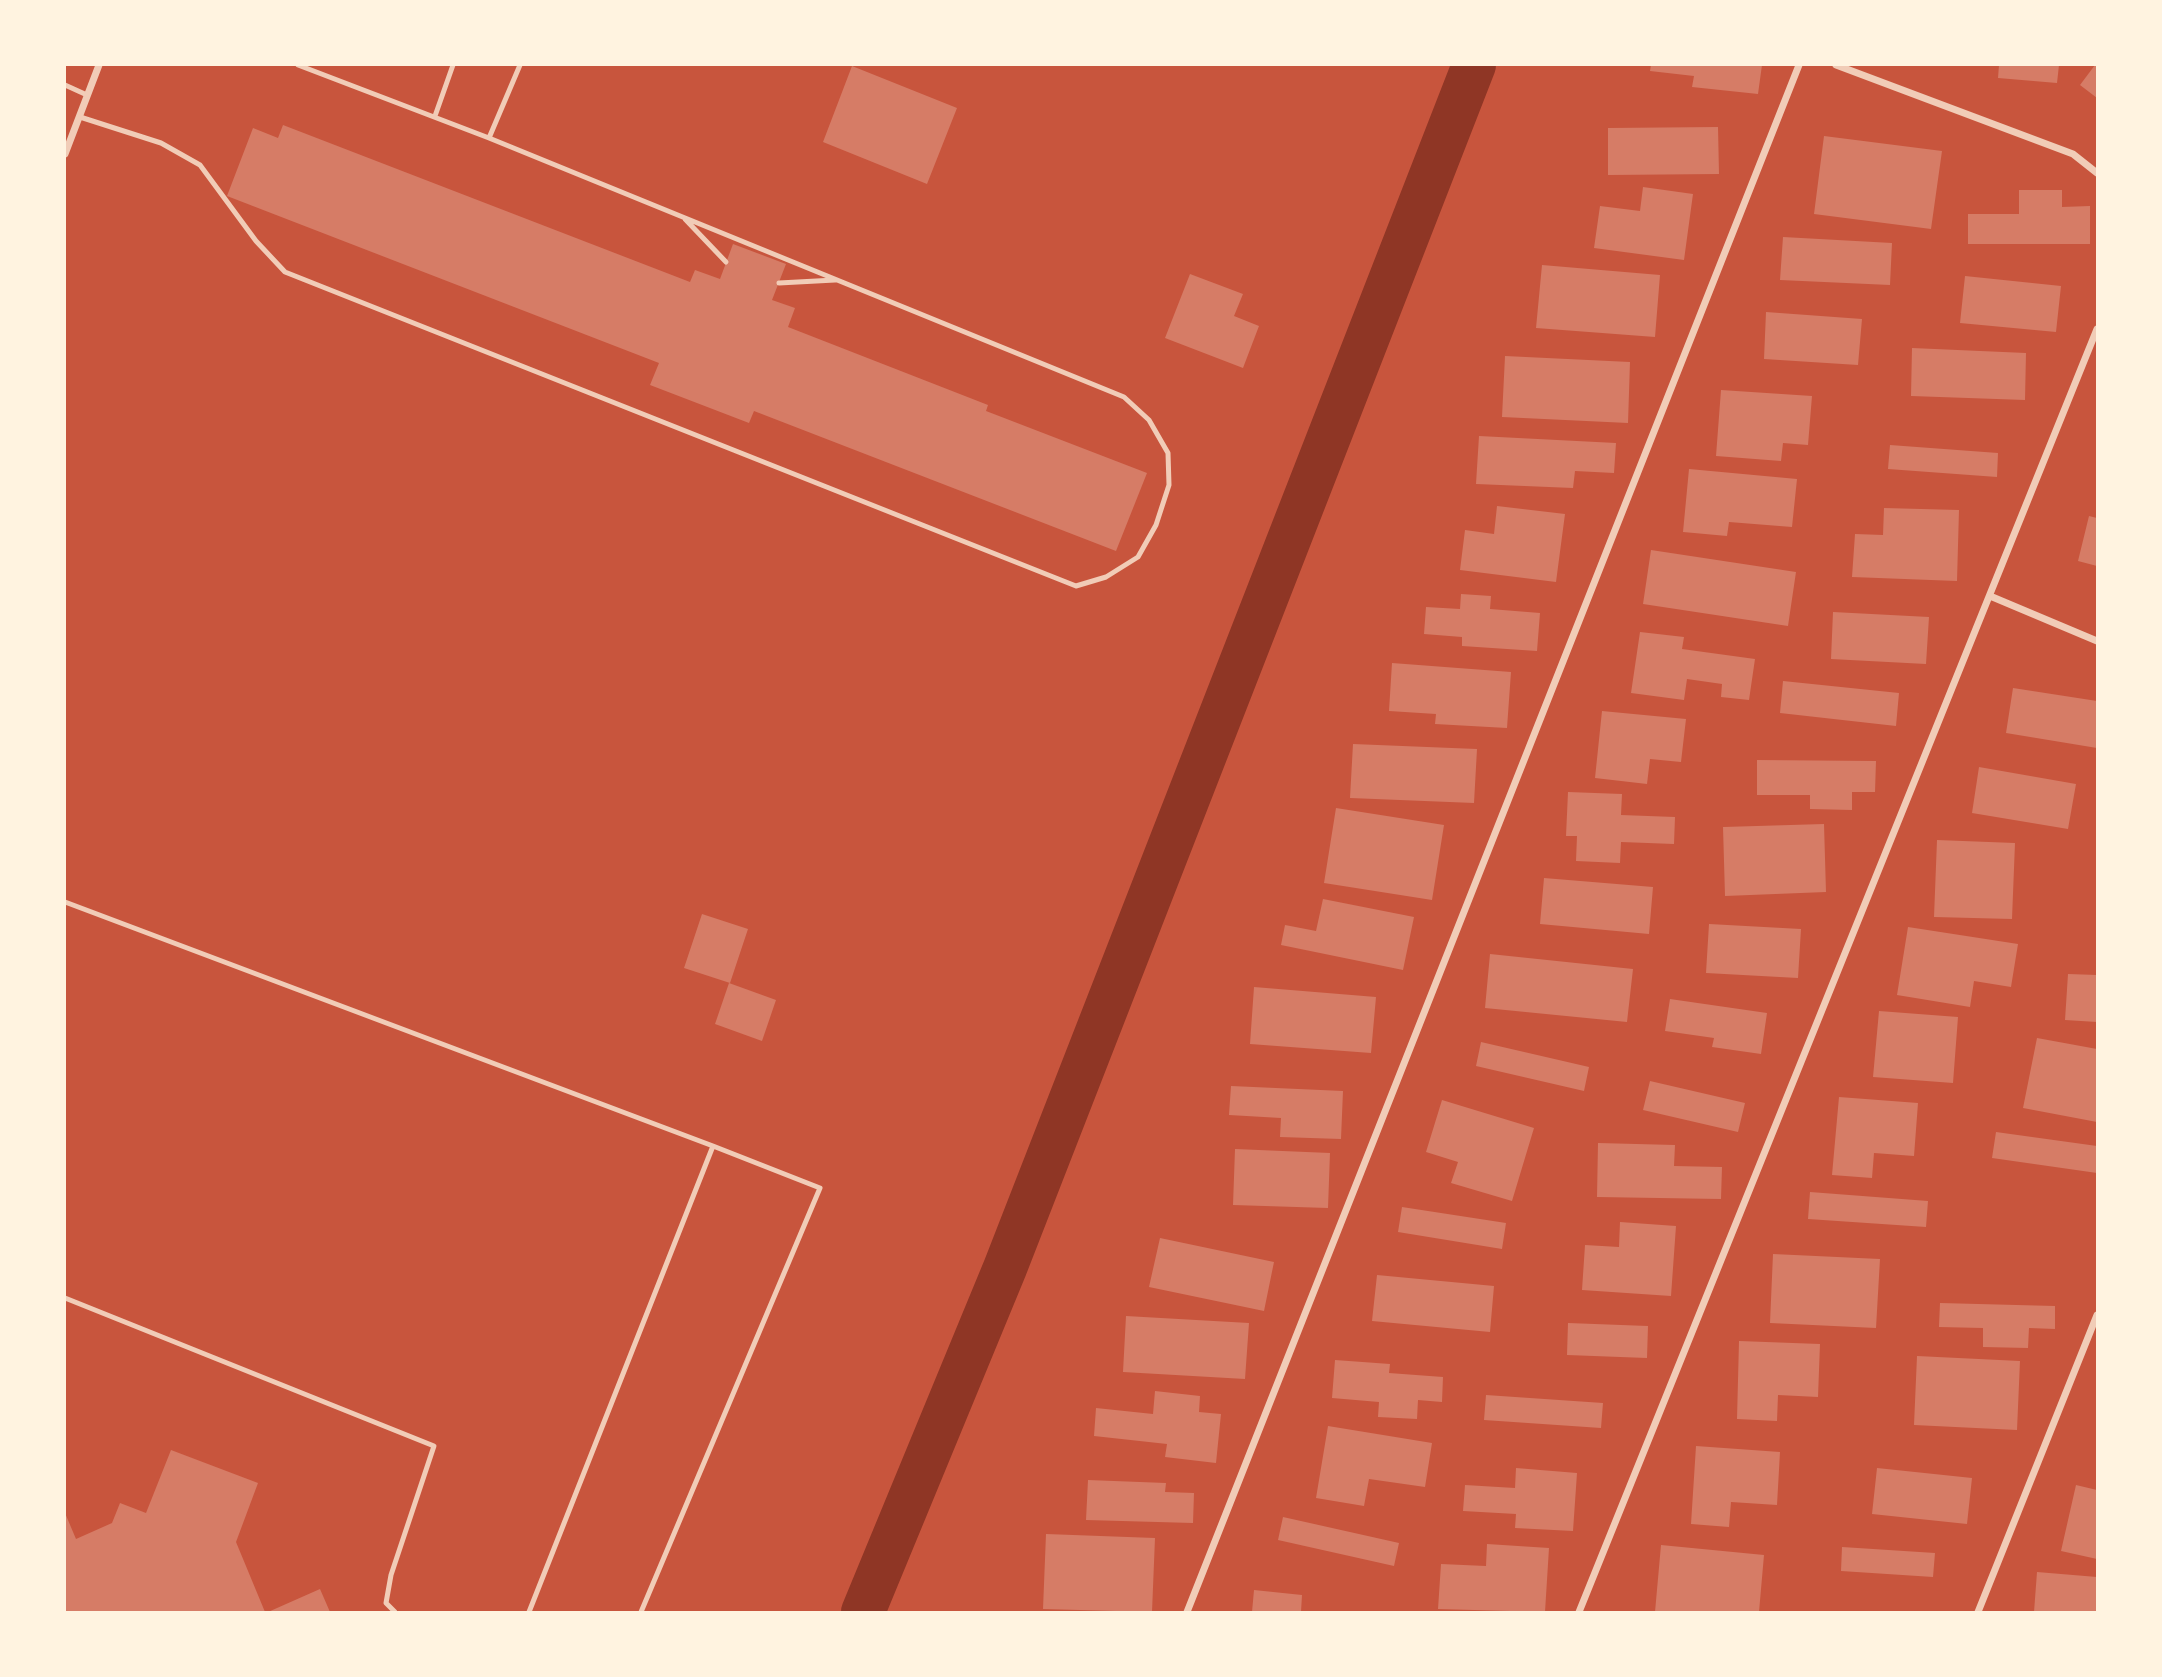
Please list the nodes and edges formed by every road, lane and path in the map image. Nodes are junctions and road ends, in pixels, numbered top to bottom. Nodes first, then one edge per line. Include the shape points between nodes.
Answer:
1 (99, 65) edge
2 (298, 65) edge
3 (453, 65) edge
4 (520, 65) edge
5 (1799, 65) edge
6 (1836, 65) edge
7 (65, 85) edge
8 (88, 95) junction
9 (435, 116) junction
10 (80, 117) junction
11 (489, 138) junction
12 (65, 154) edge
13 (2097, 173) edge
14 (683, 217) junction
15 (726, 262) dead end
16 (837, 280) junction
17 (779, 283) dead end
18 (2097, 329) edge
19 (1990, 596) junction
20 (2097, 640) edge
21 (65, 902) edge
22 (713, 1146) junction
23 (65, 1298) edge
24 (2097, 1315) edge
25 (395, 1612) edge
26 (529, 1612) edge
27 (641, 1612) edge
28 (1187, 1612) edge
29 (1579, 1612) edge
30 (1978, 1612) edge

1 - 8 street
2 - 9 lane
3 - 9 lane
4 - 11 lane
5 - 28 street
6 - 13 street via 2073,154
7 - 8 lane
8 - 10 street
9 - 11 lane
10 - 12 street
10 - 16 lane via 161,143 200,165 285,272 1076,586 1106,577 1138,557 1156,525 1169,485 1168,453 1149,420 1124,397
11 - 14 lane
14 - 15 lane
14 - 16 lane
16 - 17 lane
18 - 19 street
19 - 20 street
19 - 29 street
21 - 22 lane
22 - 26 lane
22 - 27 lane via 820,1188
23 - 25 lane via 434,1446 391,1575 386,1603
24 - 30 street

